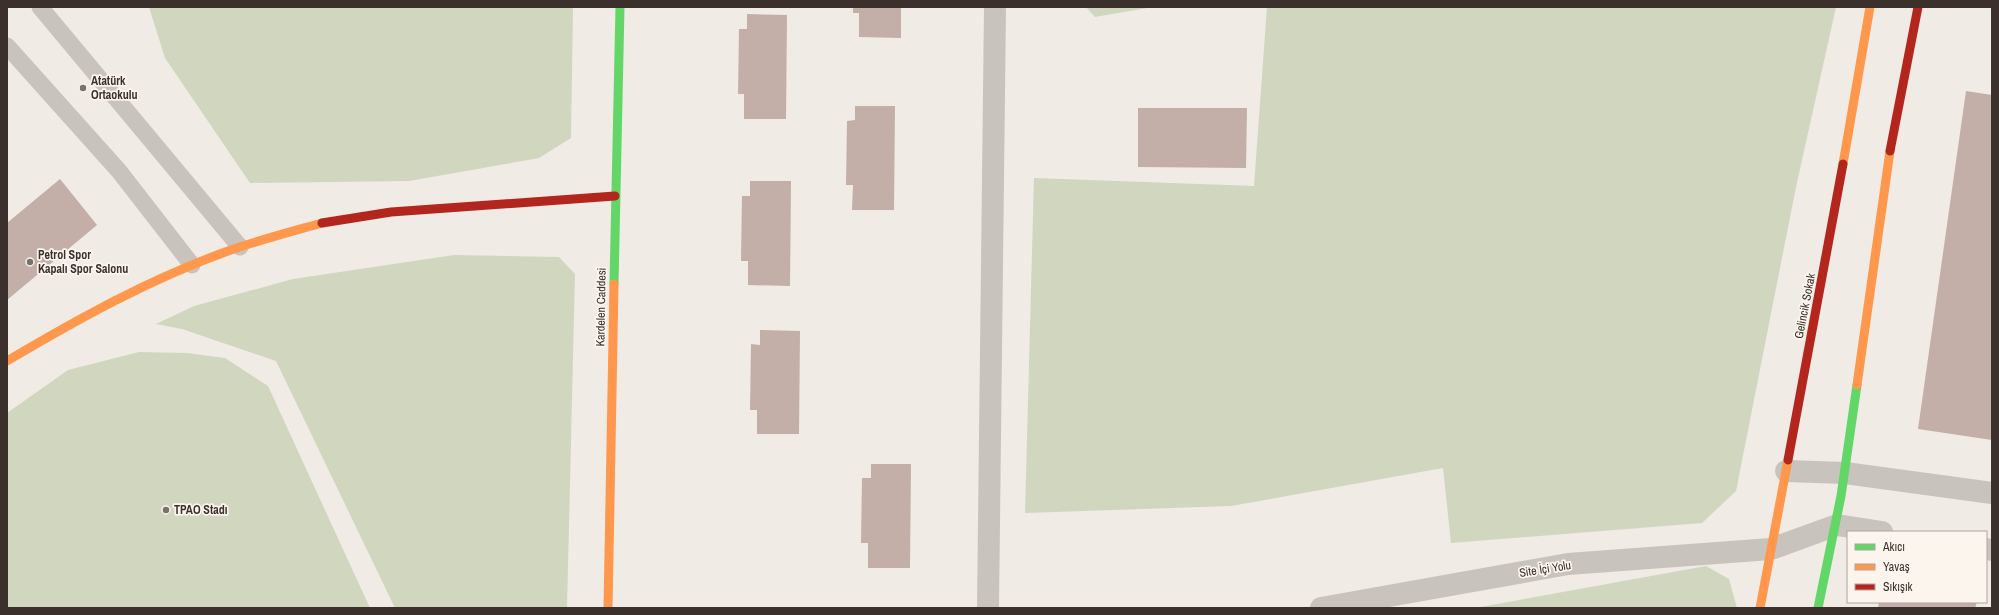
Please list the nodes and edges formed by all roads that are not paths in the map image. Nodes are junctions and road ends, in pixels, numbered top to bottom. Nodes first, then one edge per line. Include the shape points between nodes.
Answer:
1 (40, 7) edge
2 (620, 7) edge
3 (995, 7) edge
4 (1870, 7) edge
5 (1918, 7) edge
6 (7, 46) edge
7 (615, 196) junction
8 (240, 247) junction
9 (192, 265) junction
10 (7, 361) edge
11 (1786, 471) junction
12 (1845, 473) junction
13 (1992, 493) edge
14 (1837, 525) junction
15 (1876, 531) edge
16 (1771, 548) junction
17 (608, 608) edge
18 (988, 608) edge
19 (1322, 608) edge
20 (1760, 608) edge
21 (1818, 608) edge

1 - 8 lane
2 - 7 street, Kardelen Caddesi
3 - 18 street
4 - 11 street, Gelincik Sokak
5 - 12 street via 1892,131
6 - 9 lane via 119,171
7 - 8 street via 372,214 304,228
7 - 17 street, Kardelen Caddesi
8 - 9 street
9 - 10 street via 63,327
11 - 12 street
11 - 16 street, Gelincik Sokak
12 - 13 street
12 - 14 street
14 - 15 street
14 - 16 street, Site İçi Yolu
14 - 21 street
16 - 19 street, Site İçi Yolu via 1568,564
16 - 20 street, Gelincik Sokak

